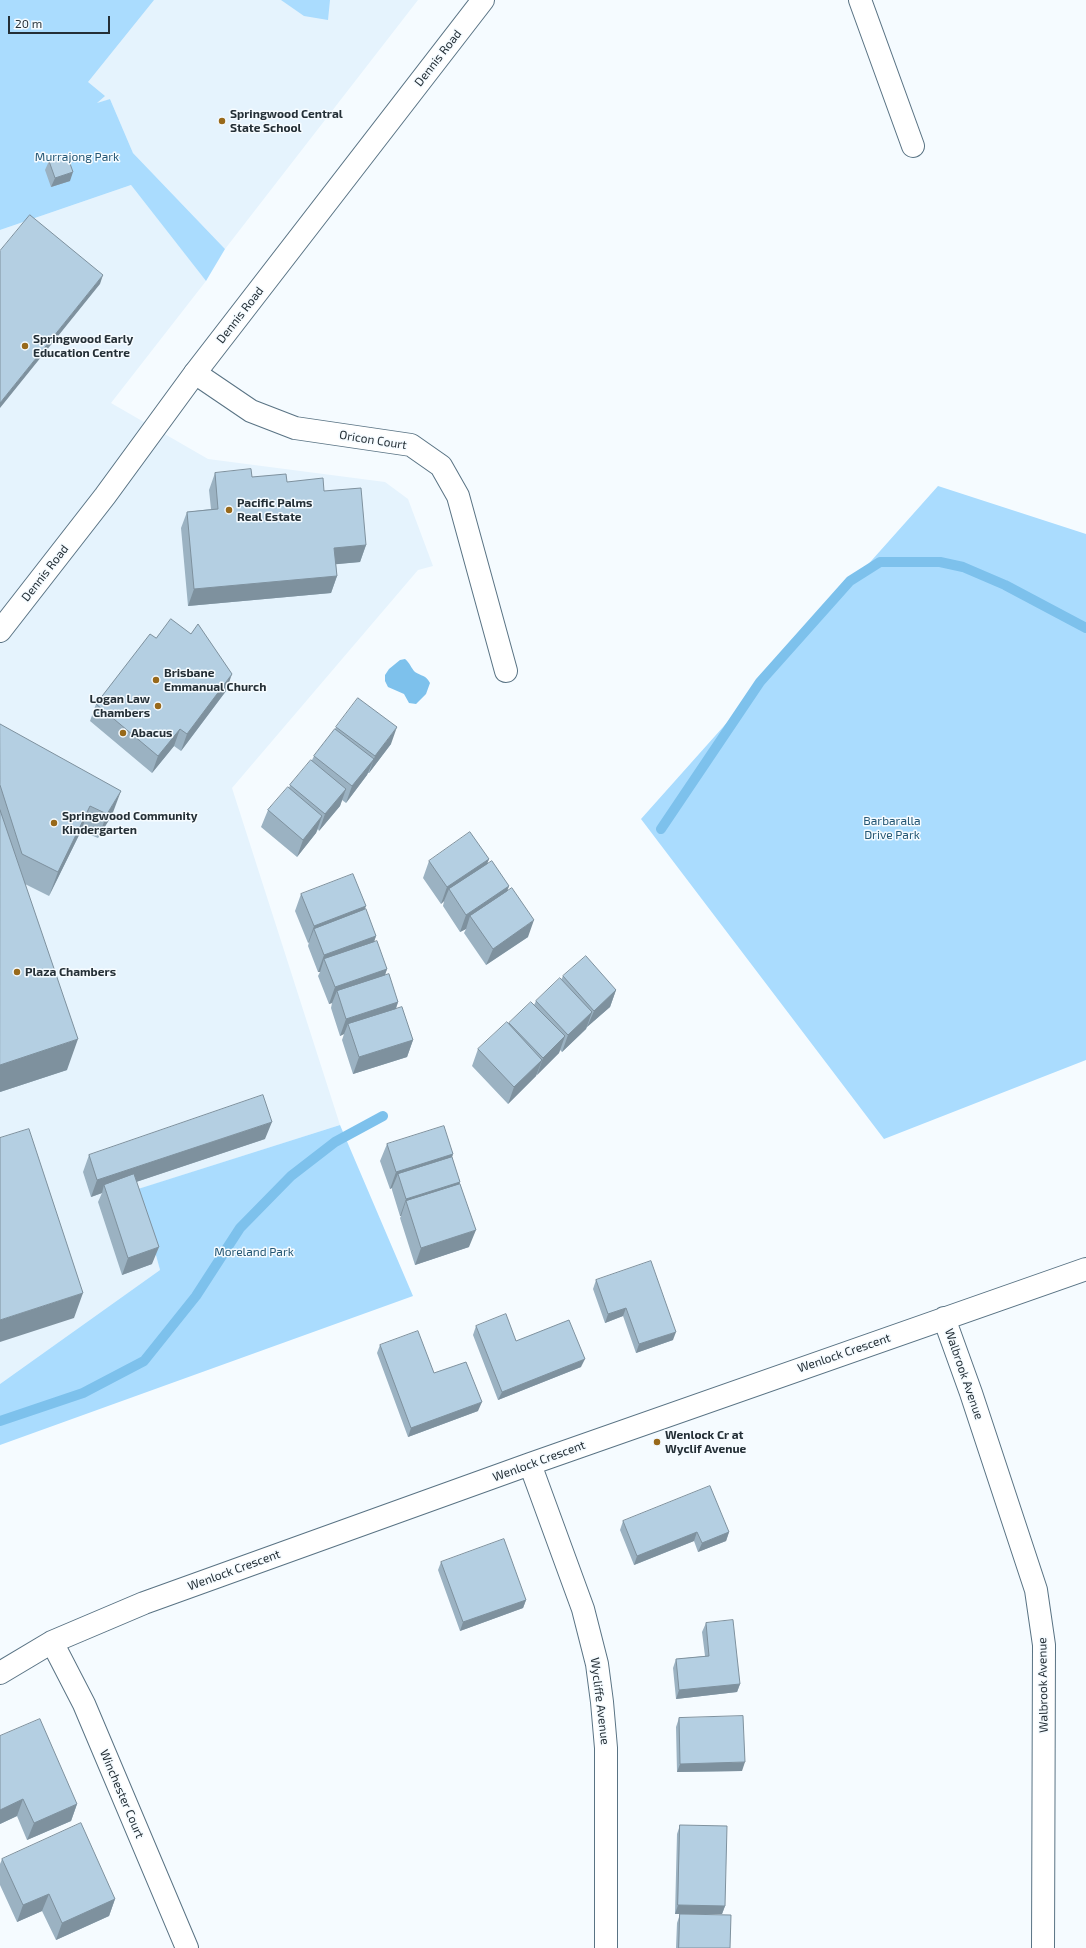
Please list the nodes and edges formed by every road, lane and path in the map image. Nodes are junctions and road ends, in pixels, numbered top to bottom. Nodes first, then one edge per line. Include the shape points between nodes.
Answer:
1 (483, 0) edge
2 (860, 0) edge
3 (913, 146) dead end
4 (195, 373) junction
5 (0, 631) edge
6 (506, 670) dead end
7 (1086, 1269) edge
8 (944, 1318) junction
9 (530, 1464) junction
10 (52, 1642) junction
11 (0, 1673) edge
12 (187, 1948) edge
13 (606, 1948) edge
14 (1043, 1948) edge

1 - 4 street, Dennis Road
2 - 3 street
4 - 5 street, Dennis Road via 105,496
4 - 6 street, Oricon Court via 251,411 295,428 411,445 441,466 458,496
7 - 8 street, Wenlock Crescent
8 - 9 street, Wenlock Crescent
8 - 14 street, Walbrook Avenue via 1036,1590 1044,1646
9 - 10 street, Wenlock Crescent via 144,1603
9 - 13 street, Wycliffe Avenue via 583,1609 597,1664 606,1748
10 - 11 street, Wenlock Crescent
10 - 12 street, Winchester Court via 84,1704

